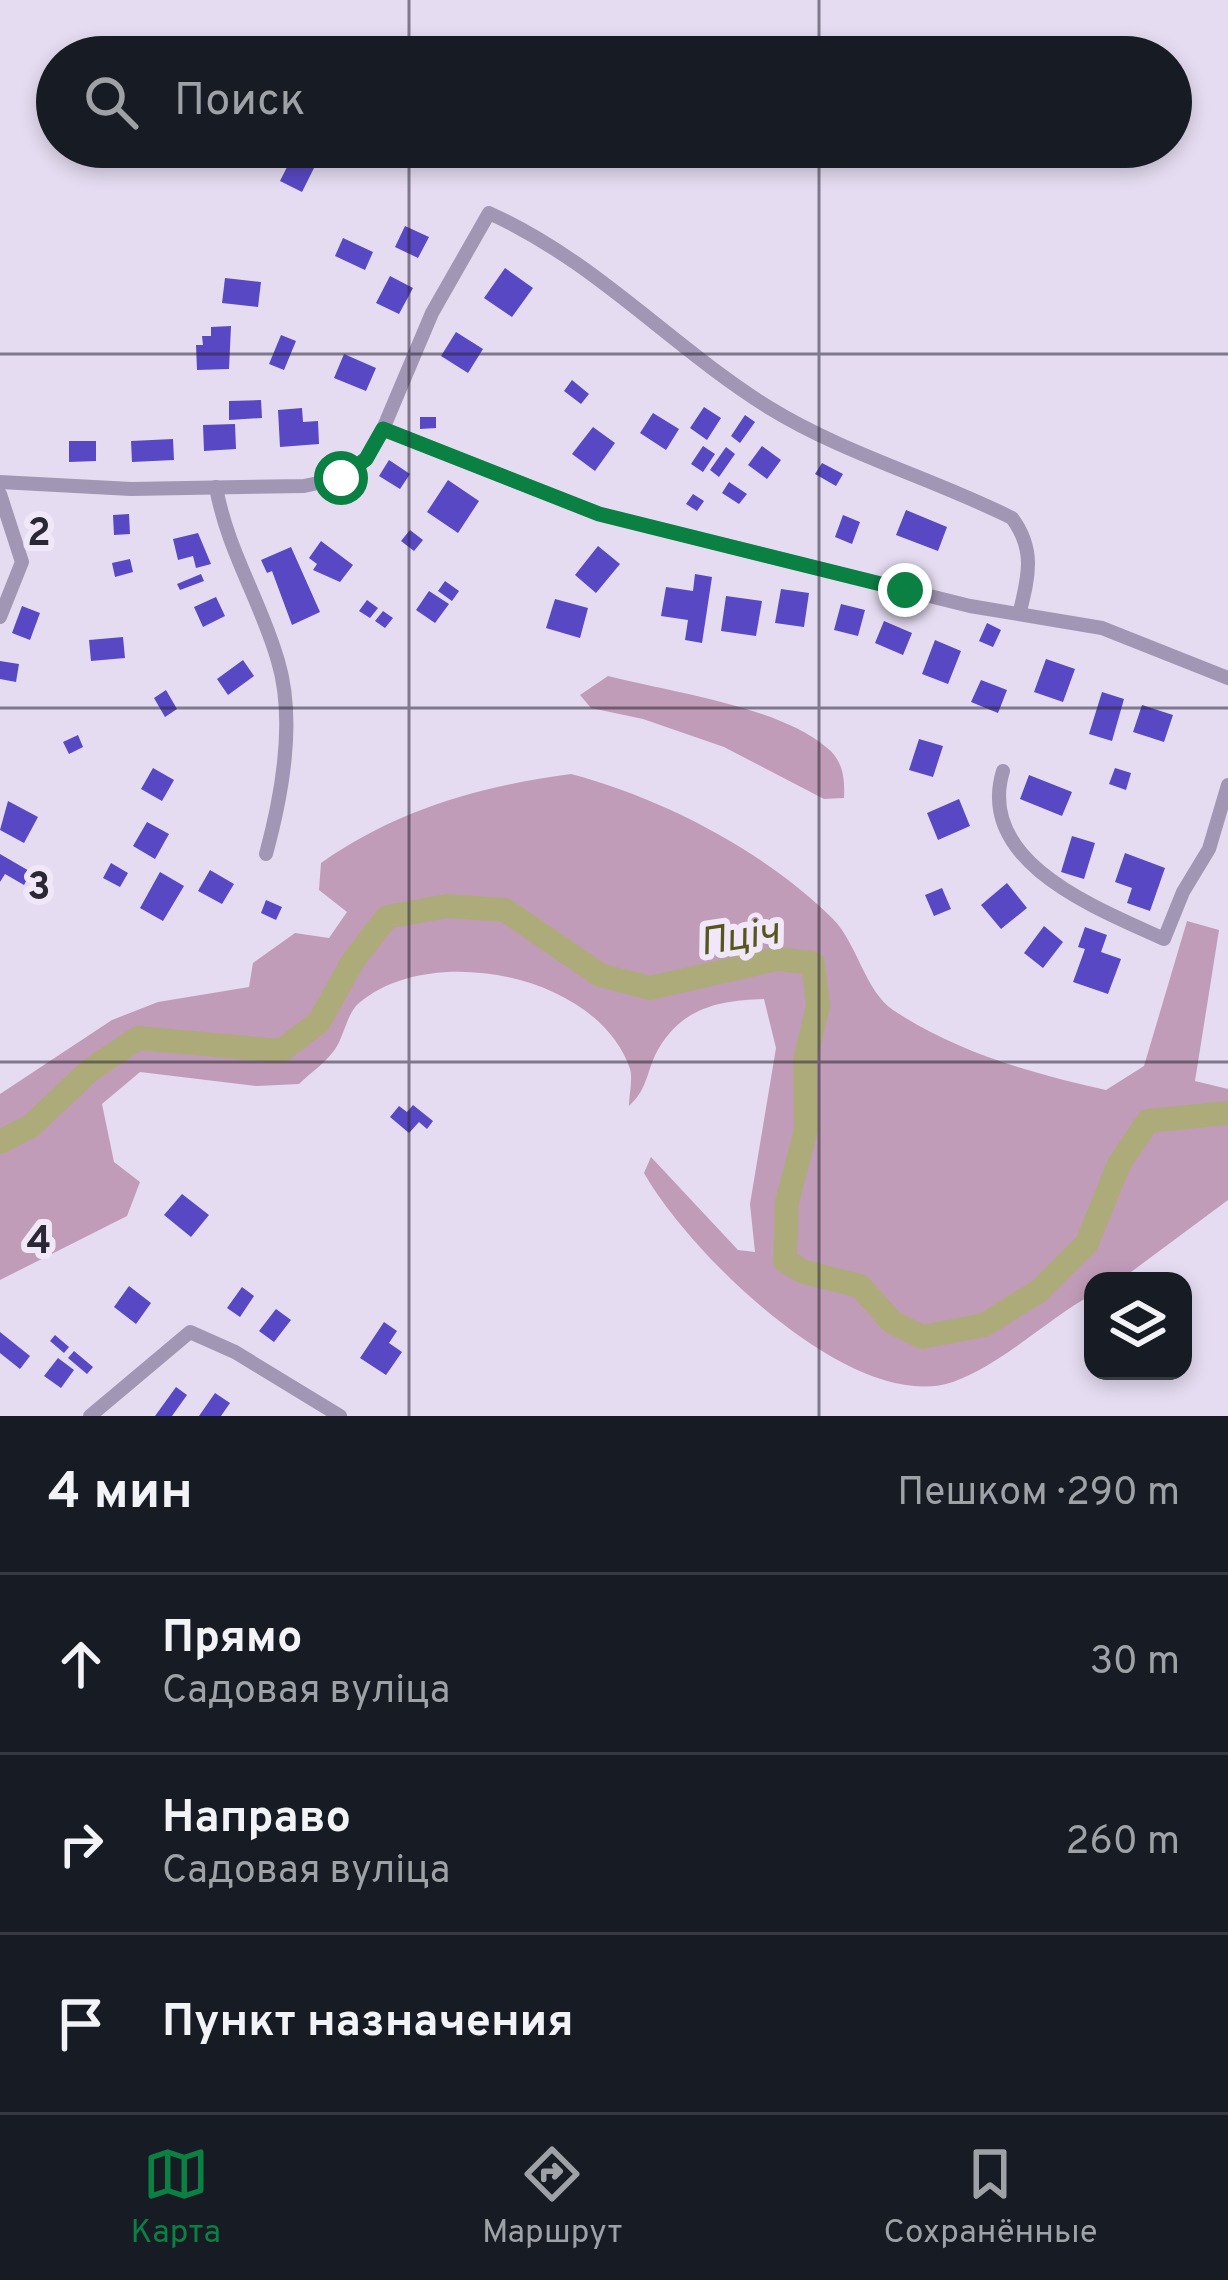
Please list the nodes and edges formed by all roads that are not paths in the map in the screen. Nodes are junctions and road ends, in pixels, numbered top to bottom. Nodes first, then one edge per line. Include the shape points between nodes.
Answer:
1 (383, 429) junction
2 (0, 482) edge
3 (216, 487) junction
4 (0, 494) edge
5 (1020, 611) junction
6 (0, 617) edge
7 (1228, 678) edge
8 (1003, 771) dead end
9 (1228, 785) edge
10 (266, 854) dead end
11 (90, 1416) edge
12 (340, 1416) edge

1 - 3 street via 366,459 341,478
1 - 5 street via 599,514 970,606
1 - 5 street via 432,314 488,213 579,260 688,355 772,410 1012,518 1030,558
2 - 3 street
3 - 10 street via 230,547 284,683 282,770
4 - 6 street via 22,562
5 - 7 street via 1102,628
8 - 9 street via 995,797 1009,836 1038,870 1165,939 1209,849
11 - 12 street via 190,1332

